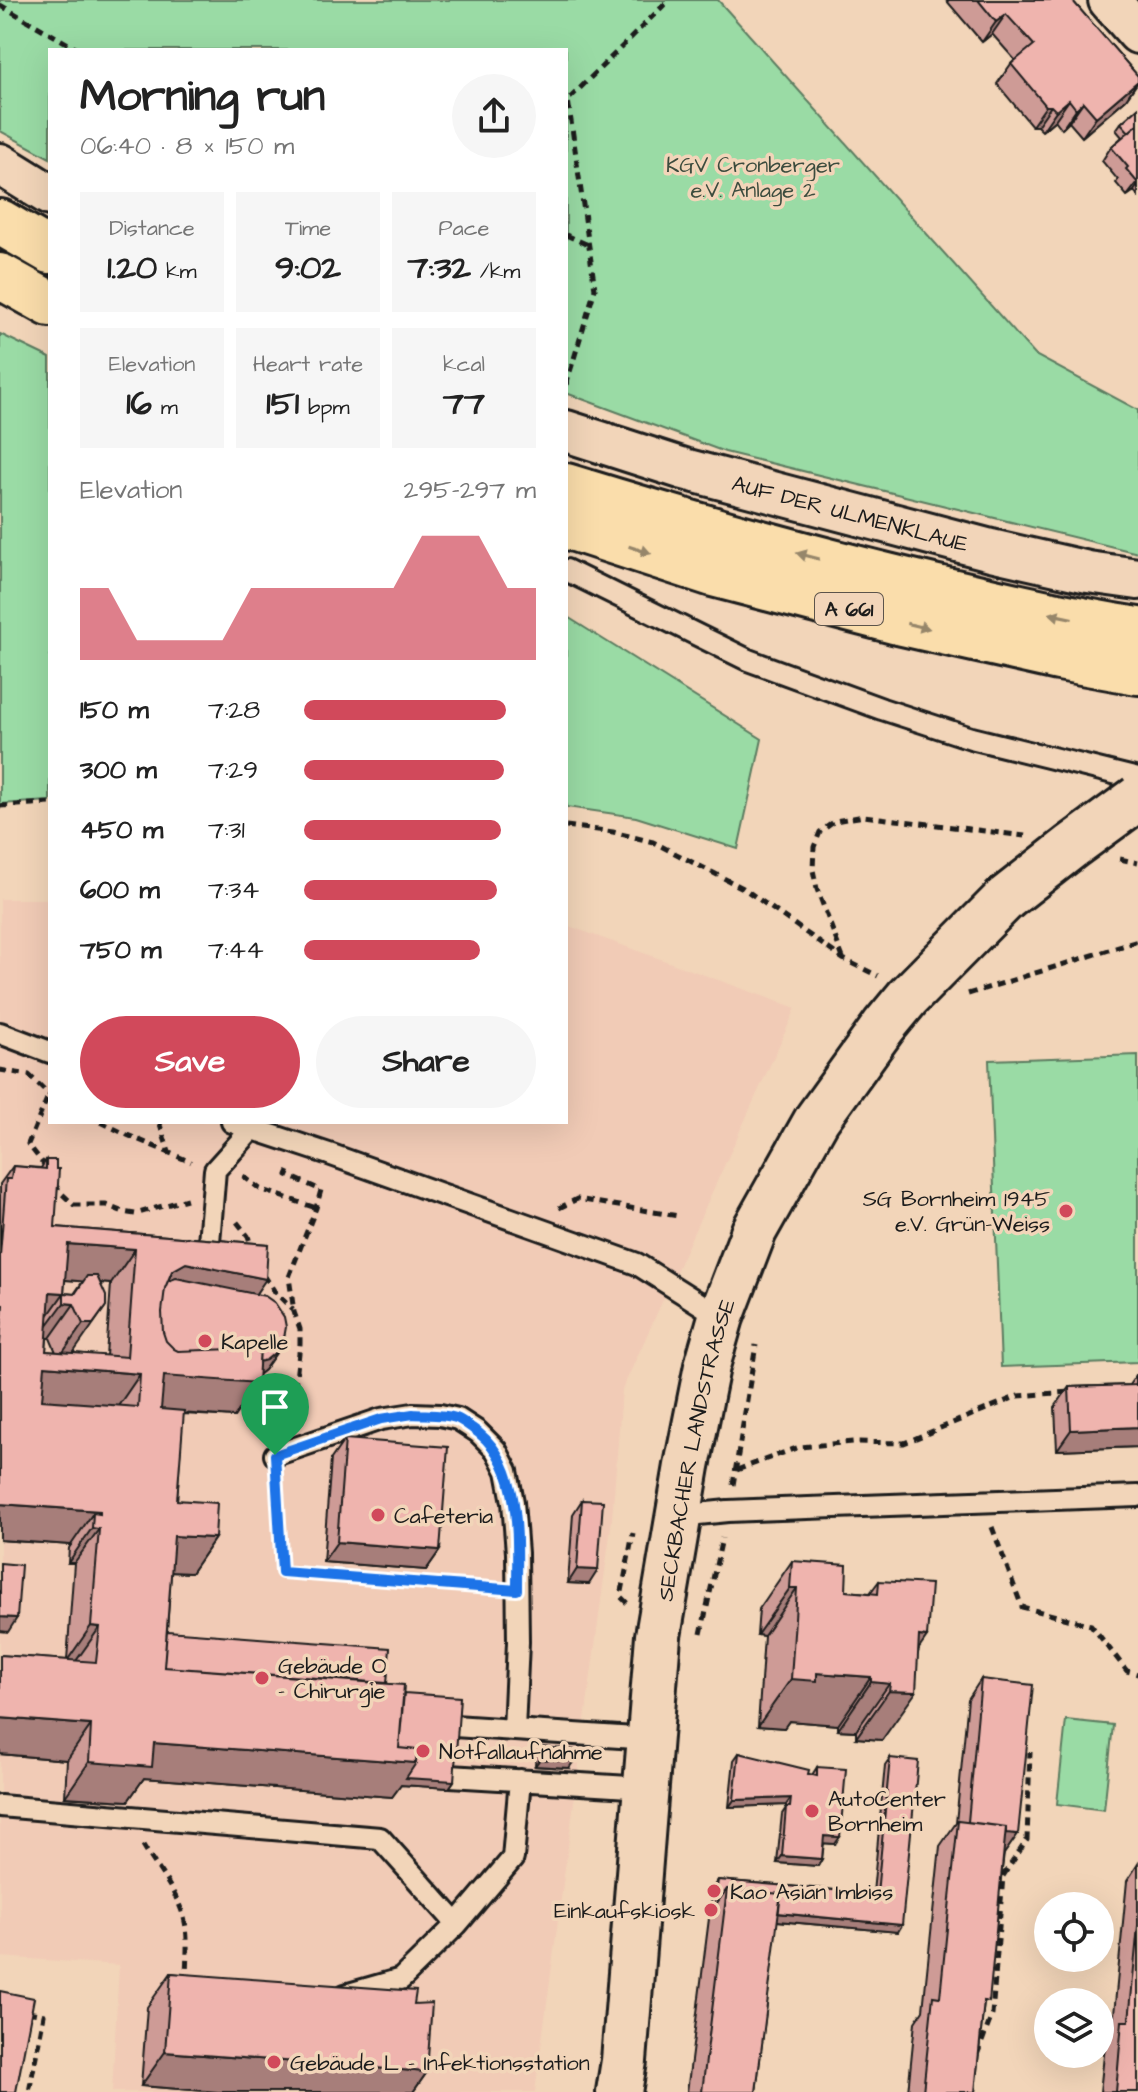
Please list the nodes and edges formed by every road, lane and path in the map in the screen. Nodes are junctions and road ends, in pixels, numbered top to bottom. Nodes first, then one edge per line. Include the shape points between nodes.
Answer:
1 (669, 0) edge
2 (1109, 0) edge
3 (0, 5) edge
4 (1138, 33) edge
5 (75, 48) edge
6 (0, 164) edge
7 (48, 194) edge
8 (0, 222) edge
9 (568, 236) edge
10 (589, 245) junction
11 (48, 250) edge
12 (0, 276) edge
13 (48, 303) edge
14 (568, 378) edge
15 (568, 432) edge
16 (568, 487) edge
17 (568, 527) edge
18 (568, 571) edge
19 (1138, 579) edge
20 (1138, 630) edge
21 (1138, 672) edge
22 (1138, 779) edge
23 (1138, 798) edge
24 (48, 803) edge
25 (0, 806) edge
26 (568, 826) edge
27 (1032, 837) dead end
28 (1108, 856) dead end
29 (1138, 863) edge
30 (1138, 941) edge
31 (908, 997) junction
32 (0, 1033) edge
33 (48, 1051) edge
34 (0, 1070) edge
35 (48, 1093) edge
36 (48, 1096) edge
37 (105, 1124) edge
38 (160, 1124) edge
39 (238, 1124) edge
40 (252, 1129) junction
41 (169, 1153) junction
42 (293, 1160) dead end
43 (47, 1168) edge
44 (215, 1170) junction
45 (53, 1179) edge
46 (577, 1199) dead end
47 (316, 1208) junction
48 (678, 1216) dead end
49 (255, 1258) edge
50 (259, 1269) edge
51 (206, 1275) edge
52 (294, 1312) junction
53 (721, 1317) junction
54 (756, 1345) dead end
55 (1078, 1391) edge
56 (275, 1455) junction
57 (736, 1471) junction
58 (1138, 1496) edge
59 (983, 1501) junction
60 (728, 1511) junction
61 (678, 1516) junction
62 (517, 1590) junction
63 (701, 1635) dead end
64 (1138, 1674) edge
65 (454, 1726) edge
66 (514, 1730) junction
67 (650, 1739) junction
68 (1030, 1752) edge
69 (450, 1776) edge
70 (520, 1780) junction
71 (646, 1788) junction
72 (0, 1806) edge
73 (134, 1817) junction
74 (457, 1924) junction
75 (186, 1986) edge
76 (332, 1998) edge
77 (15, 2010) edge
78 (976, 2067) edge
79 (29, 2092) edge
80 (619, 2092) edge

1 - 10 path via 568,100
2 - 4 street
3 - 5 path
6 - 7 street
8 - 11 highway
9 - 10 path
10 - 14 path via 595,289
12 - 13 highway
15 - 19 street, AUF DER ULMENKLAUE via 684,469 991,550
20 -> 16 highway, A 661 via 885,576
17 -> 21 highway, A 661 via 713,574 879,617
18 - 22 lane via 748,660 882,709 971,738
23 - 31 main road, SECKBACHER LANDSTRASSE, bridge via 1006,898
24 - 25 path
26 - 27 path via 653,842 743,888 843,959 813,870 820,832 835,821 864,816
28 - 29 path
30 - 31 path via 950,999
31 - 53 main road, SECKBACHER LANDSTRASSE via 848,1074 787,1169 754,1231
32 - 33 lane
34 - 35 path via 29,1075
36 - 43 path via 28,1144
37 - 41 path
38 - 41 path
39 - 40 lane
40 - 44 lane
40 - 53 lane via 637,1264
41 - 44 path
42 - 47 path via 287,1175 321,1190
44 - 45 path via 191,1198 135,1214 106,1205 74,1205
44 - 47 path via 245,1177 260,1189
44 - 49 path via 227,1208 248,1236
44 - 51 lane
46 - 48 path
47 - 52 path via 289,1277
50 - 52 path
52 - 56 path via 300,1329 296,1379
53 - 61 main road, SECKBACHER LANDSTRASSE
54 - 57 path
55 - 57 path via 1018,1396 904,1443 799,1447
56 - 62 path via 282,1572
56 - 62 lane via 381,1419 413,1414 458,1419 496,1450 507,1471
57 - 60 path
58 - 59 lane
59 - 60 lane
59 - 64 path via 1022,1607 1091,1625 1127,1671
60 - 61 lane
60 - 63 path
61 - 67 main road, SECKBACHER LANDSTRASSE via 658,1636
62 - 66 lane
65 - 66 lane
66 - 67 lane
67 - 71 main road, SECKBACHER LANDSTRASSE
68 - 78 path via 1027,1840 1003,1876 992,2015
69 - 70 lane
70 - 71 lane
70 - 74 lane via 513,1858
71 - 80 main road, SECKBACHER LANDSTRASSE
72 - 73 lane
73 - 74 lane via 380,1838
73 - 75 path via 143,1846 184,1919
74 - 76 lane via 401,1979
77 - 79 path via 44,2015

